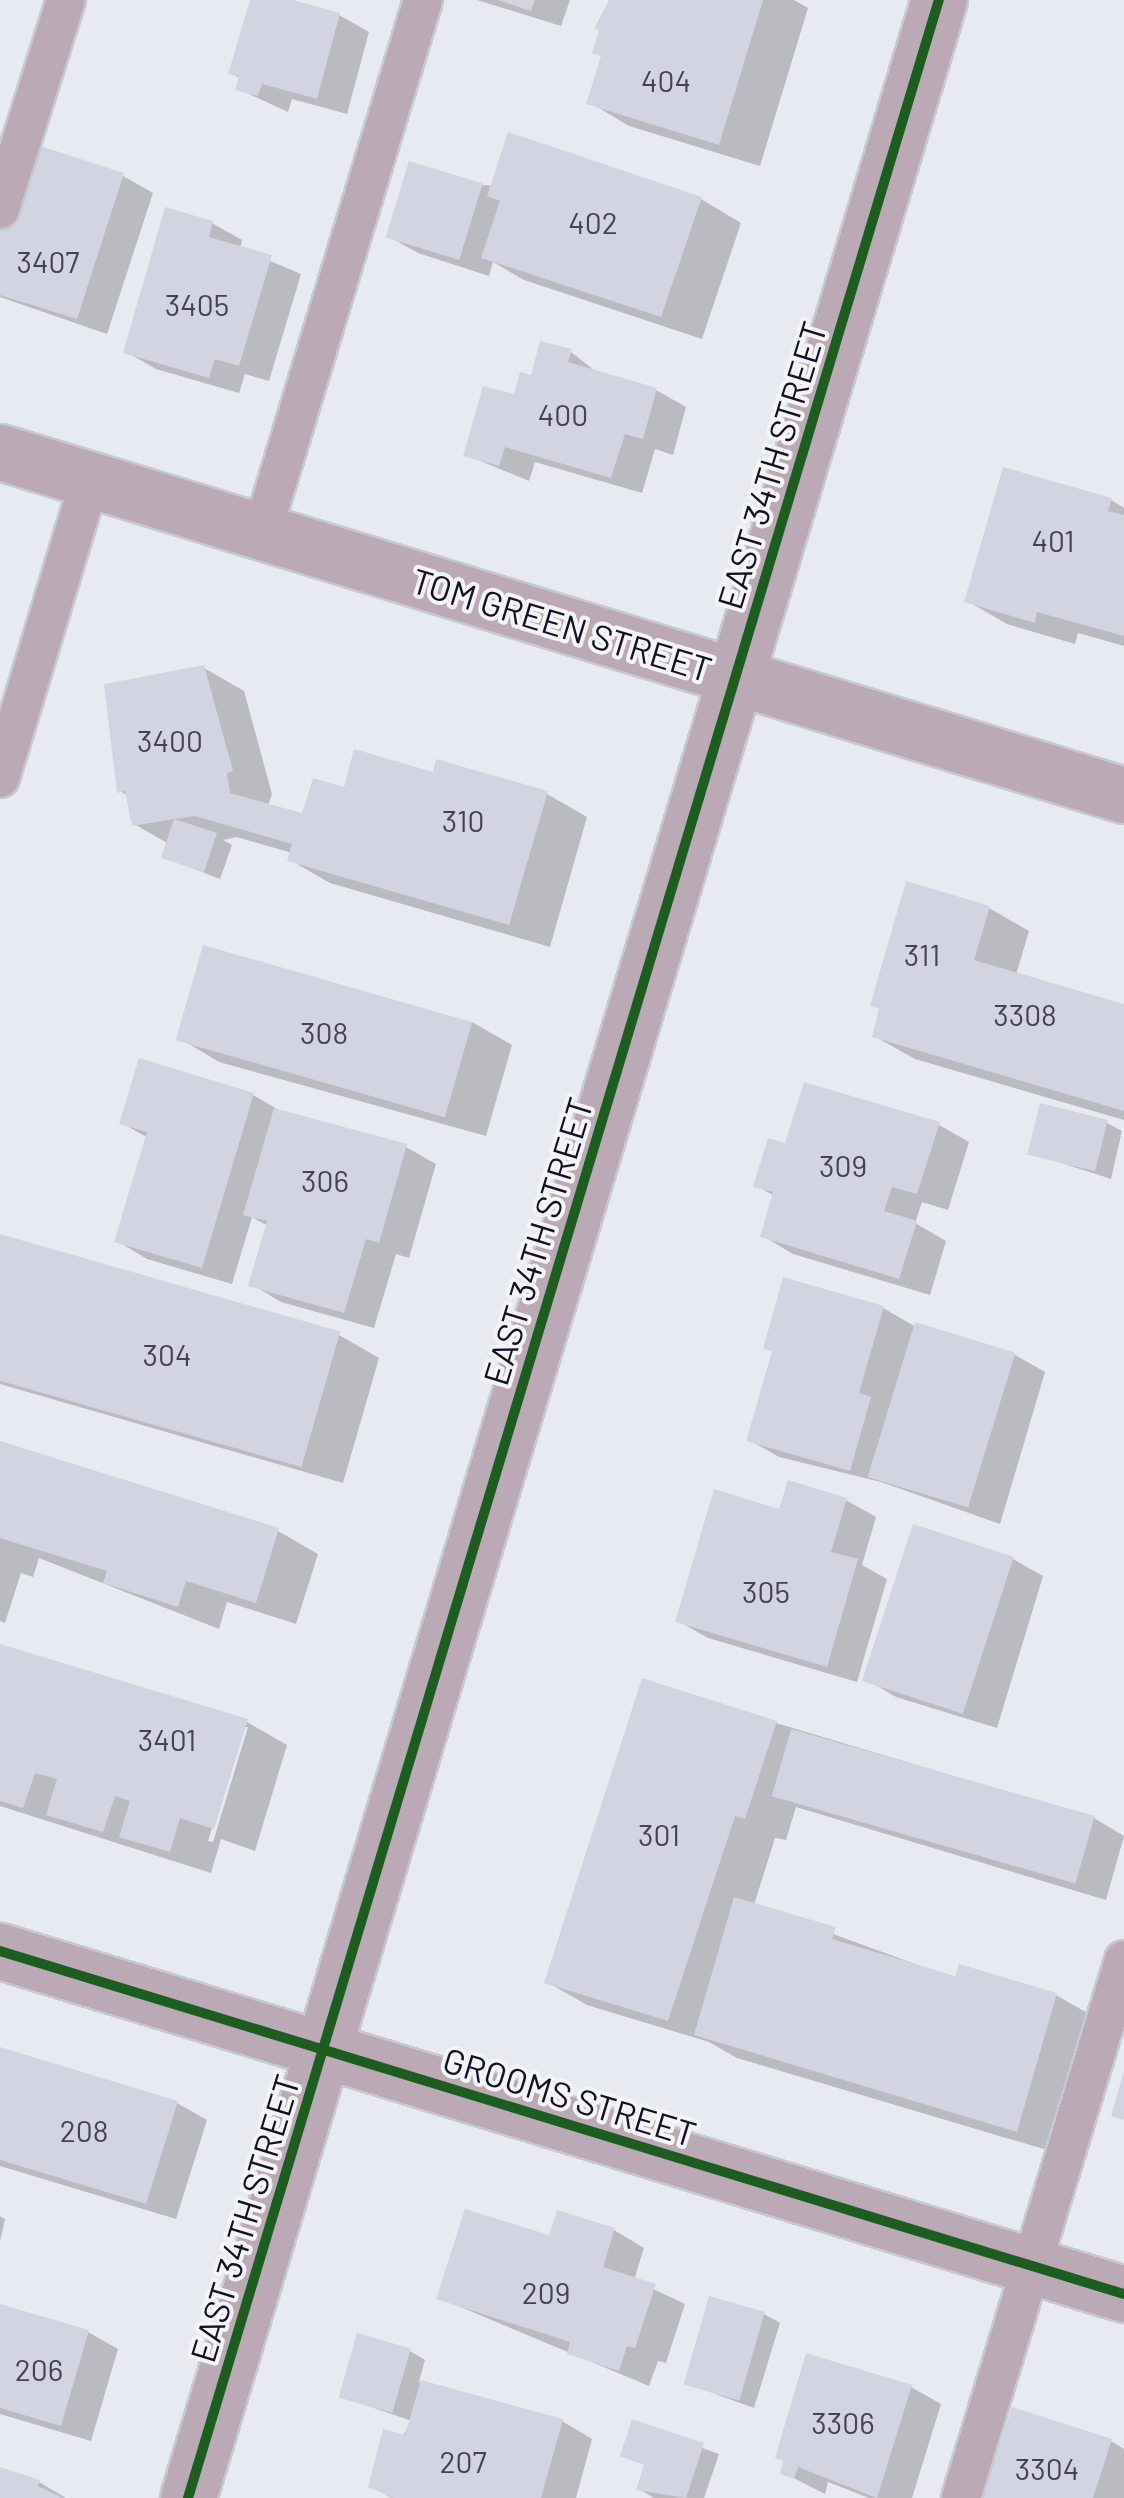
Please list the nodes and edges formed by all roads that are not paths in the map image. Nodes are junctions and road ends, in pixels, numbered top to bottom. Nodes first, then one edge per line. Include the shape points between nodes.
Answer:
1 (66, 0) edge
2 (423, 0) edge
3 (934, 1) edge
4 (0, 209) edge
5 (0, 452) edge
6 (90, 480) junction
7 (262, 532) junction
8 (736, 676) junction
9 (0, 778) edge
10 (1124, 795) edge
11 (0, 1951) edge
12 (1124, 1960) edge
13 (324, 2050) junction
14 (1032, 2266) junction
15 (1124, 2294) edge
16 (188, 2498) edge
17 (961, 2498) edge

1 - 4 lane
2 - 7 lane
3 - 8 street, EAST 34TH STREET
5 - 6 street, TOM GREEN STREET
6 - 7 street, TOM GREEN STREET
6 - 9 lane
7 - 8 street, TOM GREEN STREET
8 - 10 street, TOM GREEN STREET
8 - 13 street, EAST 34TH STREET
11 - 13 street, GROOMS STREET
12 - 14 lane
13 - 14 street, GROOMS STREET
13 - 16 street, EAST 34TH STREET
14 - 15 street, GROOMS STREET
14 - 17 lane

